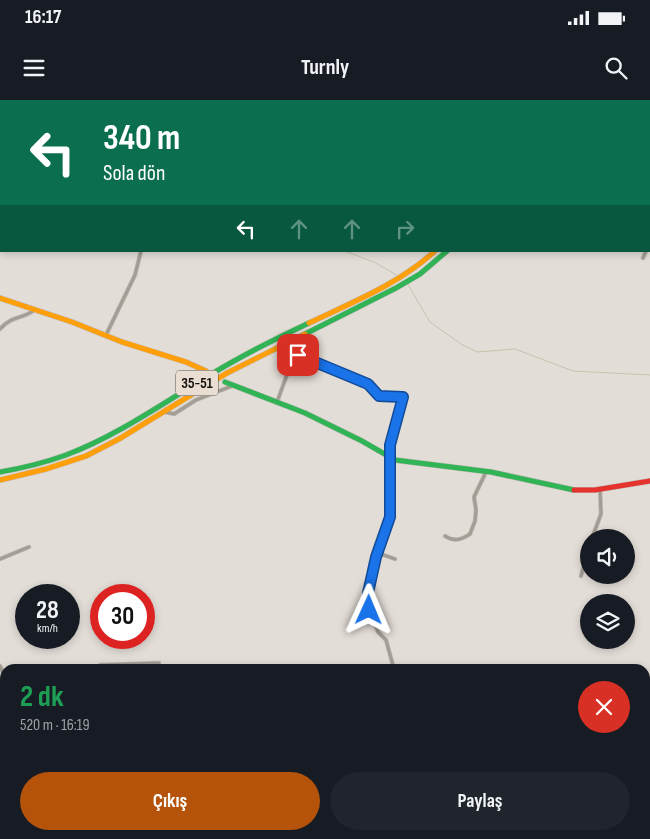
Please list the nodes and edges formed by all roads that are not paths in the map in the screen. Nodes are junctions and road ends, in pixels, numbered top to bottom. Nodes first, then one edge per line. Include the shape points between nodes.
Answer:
1 (141, 252) edge
2 (434, 252) edge
3 (446, 252) edge
4 (646, 252) edge
5 (643, 258) dead end
6 (0, 298) edge
7 (34, 310) junction
8 (0, 329) edge
9 (106, 336) junction
10 (206, 371) dead end
11 (225, 382) dead end
12 (233, 385) junction
13 (276, 403) junction
14 (164, 412) junction
15 (390, 458) junction
16 (0, 472) edge
17 (486, 472) junction
18 (0, 480) edge
19 (650, 480) edge
20 (600, 489) junction
21 (595, 529) edge
22 (445, 536) dead end
23 (29, 547) dead end
24 (378, 553) junction
25 (0, 559) edge
26 (395, 559) dead end
27 (393, 664) edge

1 - 9 street via 135,275
2 - 16 main road, 35-51 via 414,269 243,356 115,433 43,463
3 - 14 main road, 35-51 via 420,274 396,288 248,362
4 - 5 street
6 - 7 main road
7 - 8 street via 16,317
7 - 9 main road
9 - 10 main road
11 - 12 main road
12 - 13 main road
12 - 14 street via 196,400 174,414
13 - 15 main road via 305,413
13 - 15 street via 292,362 298,355 368,384 379,396 403,397 390,445
14 - 18 main road, 35-51 via 86,456
15 - 17 main road
15 - 24 street via 390,517
17 - 20 main road via 564,489
17 - 22 street via 474,497 476,510 470,534 457,540
19 - 20 main road
20 - 21 street via 601,514
23 - 25 street
24 - 26 street
24 - 27 street via 368,593 369,610 378,632 386,640

